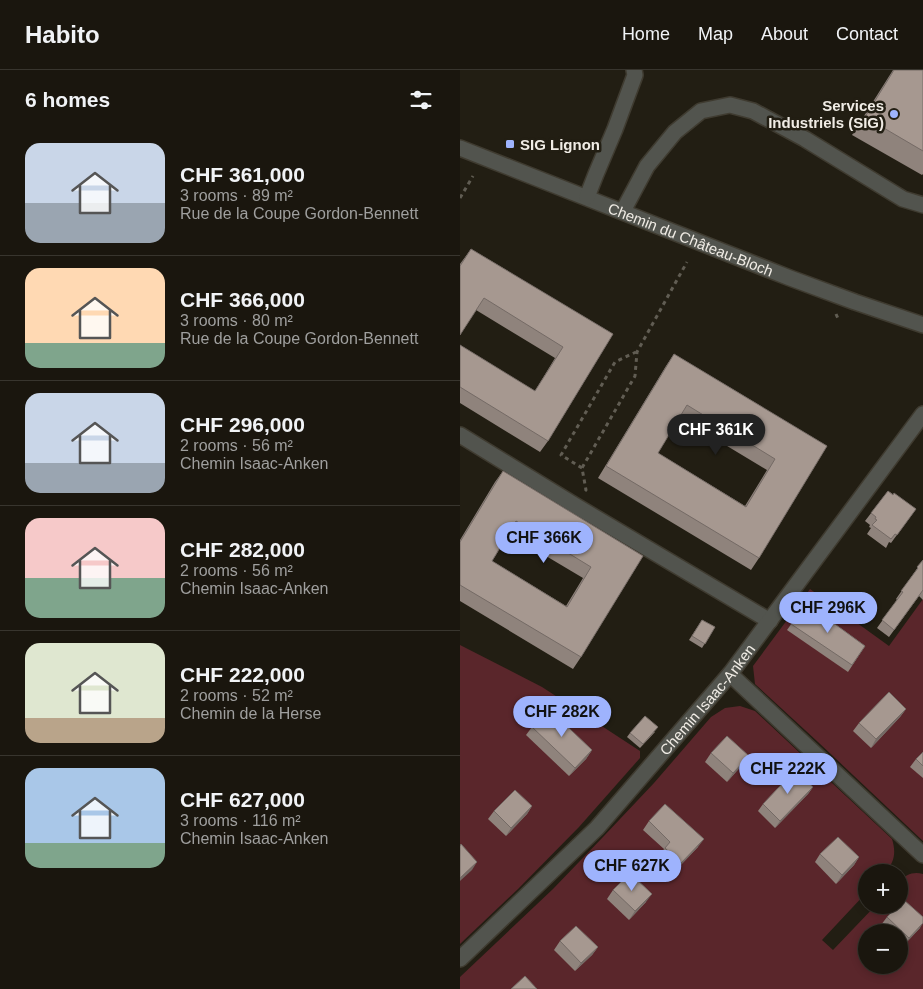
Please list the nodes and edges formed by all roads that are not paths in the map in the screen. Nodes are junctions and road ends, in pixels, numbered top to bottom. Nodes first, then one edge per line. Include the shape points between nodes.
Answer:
1 (634, 70) edge
2 (460, 148) edge
3 (587, 197) junction
4 (923, 205) edge
5 (623, 211) junction
6 (923, 325) edge
7 (923, 414) edge
8 (460, 435) edge
9 (770, 621) junction
10 (730, 674) junction
11 (923, 855) edge
12 (460, 959) edge

1 - 3 street via 615,130
2 - 3 street, Chemin du Château-Bloch
3 - 5 street, Chemin du Château-Bloch
4 - 5 street via 903,200 753,111 730,106 701,111 675,132 646,166
5 - 6 street, Chemin du Château-Bloch via 818,288
7 - 9 street, Chemin Isaac-Anken
8 - 9 street
9 - 10 street, Chemin Isaac-Anken
10 - 11 street
10 - 12 street, Chemin Isaac-Anken via 596,828

